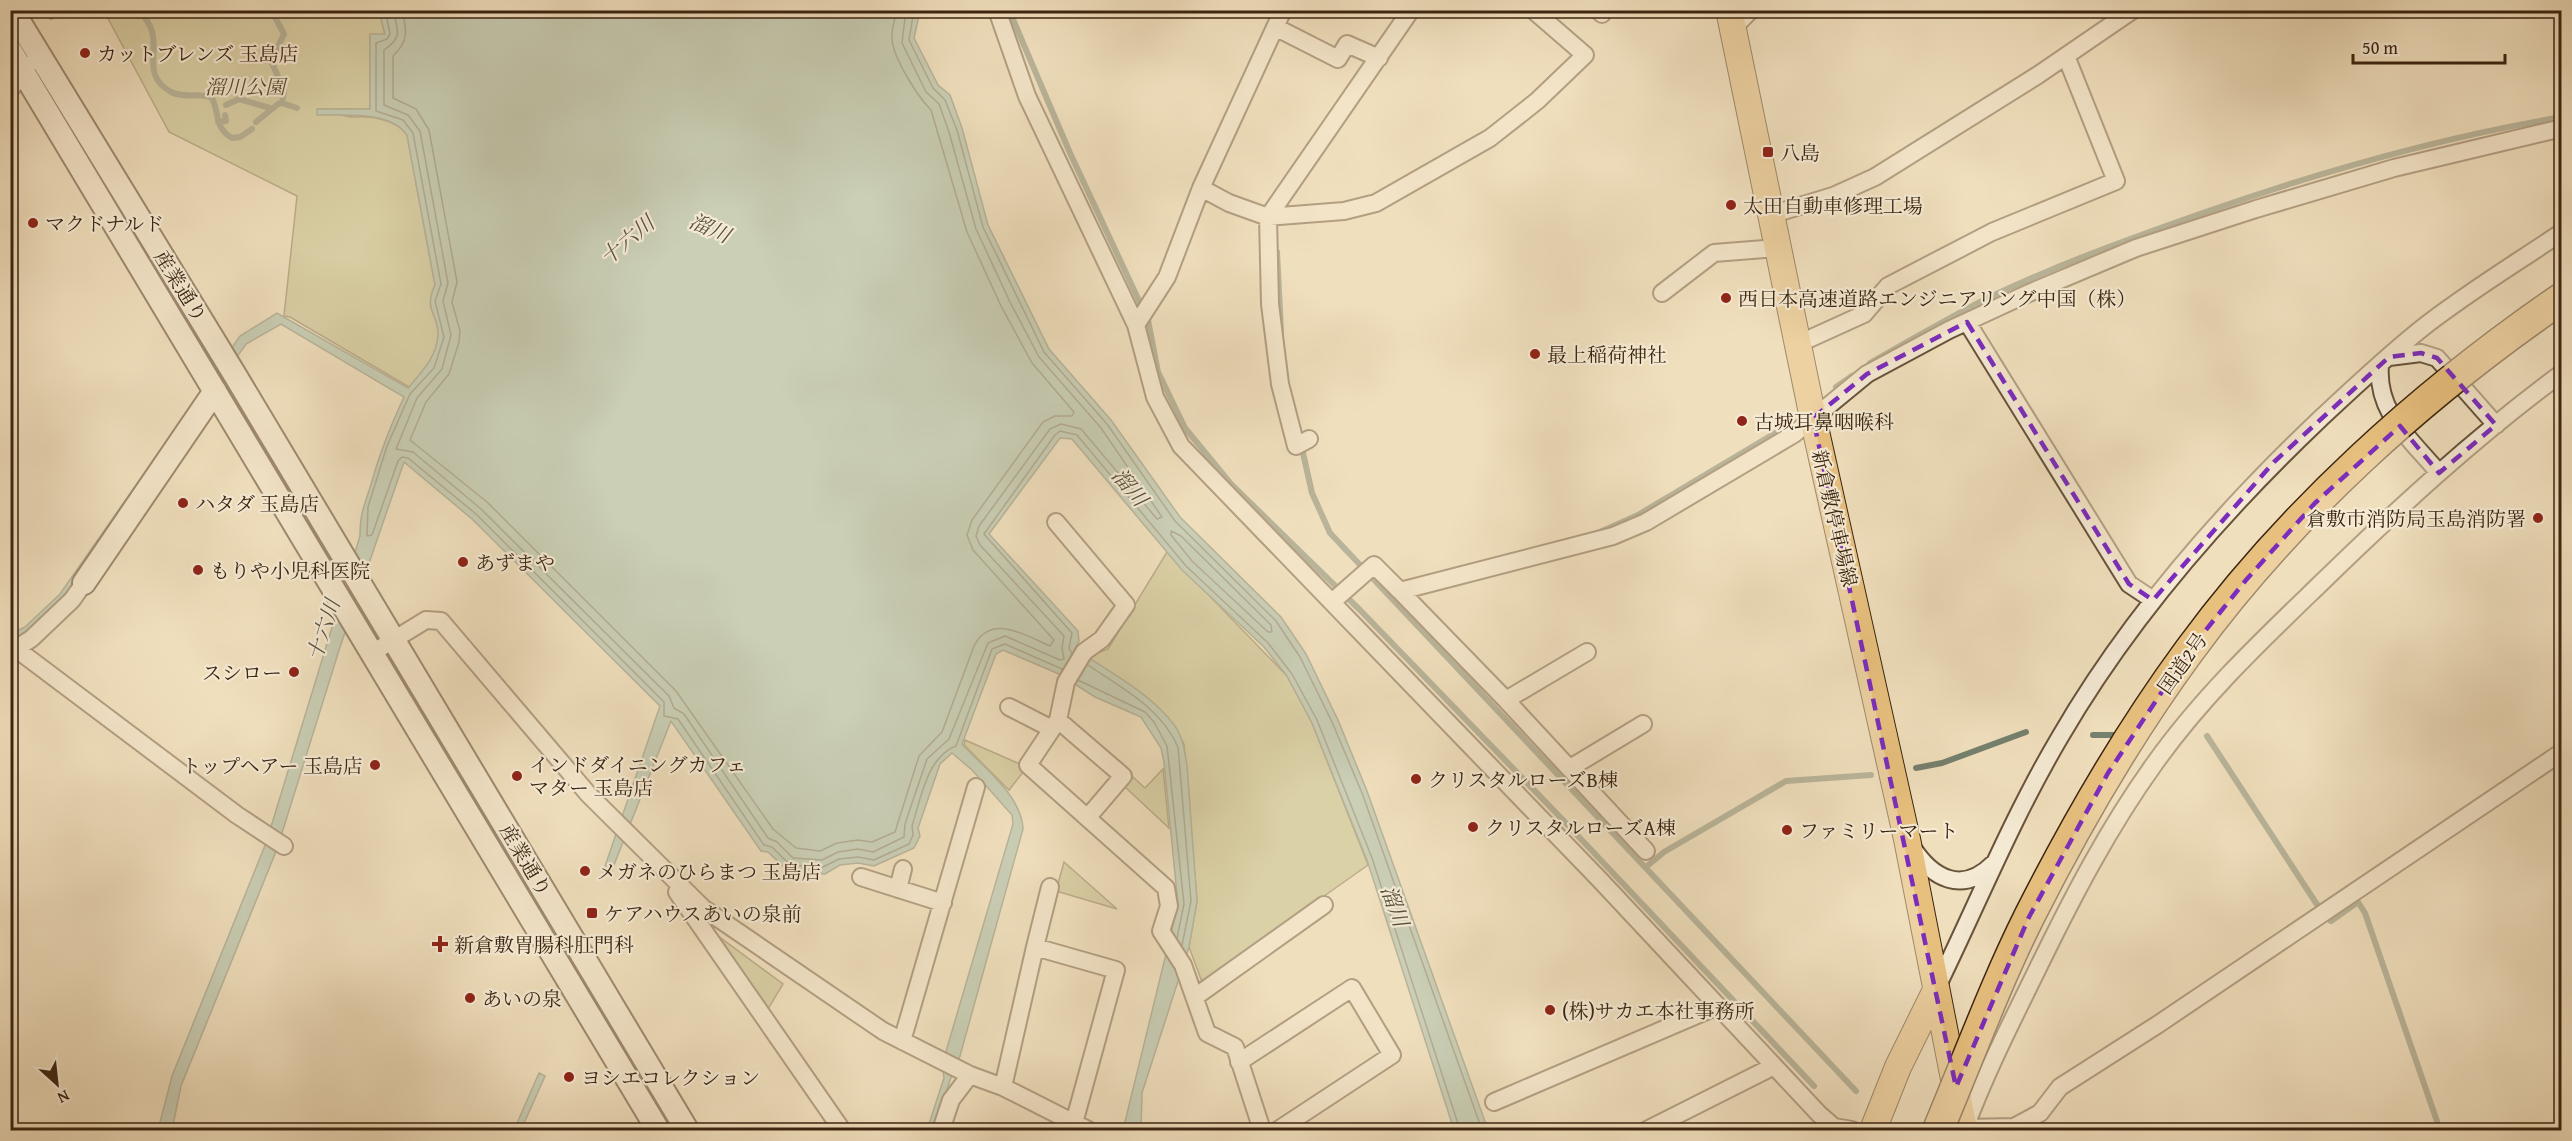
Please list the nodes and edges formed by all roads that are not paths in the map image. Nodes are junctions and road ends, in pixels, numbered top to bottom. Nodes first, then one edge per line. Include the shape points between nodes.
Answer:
1 (12, 10) edge
2 (998, 10) edge
3 (1282, 10) edge
4 (1411, 10) edge
5 (1533, 10) edge
6 (2133, 10) edge
7 (1738, 16) edge
8 (1275, 27) junction
9 (10, 50) edge
10 (36, 51) junction
11 (2066, 56) junction
12 (1379, 58) junction
13 (17, 81) edge
14 (2562, 128) edge
15 (1201, 188) junction
16 (1770, 215) junction
17 (1274, 217) junction
18 (2562, 232) edge
19 (1777, 248) junction
20 (1662, 293) dead end
21 (2562, 298) edge
22 (1967, 322) junction
23 (1136, 325) junction
24 (1798, 344) junction
25 (2384, 361) junction
26 (2562, 373) edge
27 (215, 391) junction
28 (1813, 418) junction
29 (2496, 424) junction
30 (1304, 441) dead end
31 (2439, 473) junction
32 (1056, 522) dead end
33 (84, 583) joint
34 (1396, 587) junction
35 (1339, 596) junction
36 (2153, 600) junction
37 (394, 640) junction
38 (13, 650) edge
39 (1587, 652) dead end
40 (372, 653) junction
41 (1506, 700) junction
42 (1009, 707) dead end
43 (1055, 724) junction
44 (1643, 724) dead end
45 (2562, 752) edge
46 (1570, 768) junction
47 (976, 787) dead end
48 (1088, 817) junction
49 (1907, 839) junction
50 (284, 846) dead end
51 (1646, 851) dead end
52 (1994, 863) junction
53 (662, 870) junction
54 (903, 870) dead end
55 (861, 877) dead end
56 (1050, 887) dead end
57 (898, 889) junction
58 (943, 903) junction
59 (1324, 905) dead end
60 (1035, 947) junction
61 (1936, 990) junction
62 (1195, 997) junction
63 (1718, 1006) junction
64 (902, 1041) junction
65 (1239, 1062) junction
66 (1774, 1065) junction
67 (970, 1075) junction
68 (1003, 1087) junction
69 (1494, 1102) dead end
70 (1081, 1127) edge
71 (1958, 1130) edge
72 (658, 1131) edge
73 (687, 1131) edge
74 (842, 1131) edge
75 (942, 1131) edge
76 (1262, 1131) edge
77 (1278, 1131) edge
78 (1647, 1131) edge
79 (1852, 1131) edge
80 (1873, 1131) edge
81 (1931, 1131) edge

1 - 10 street, 産業通り
2 - 23 street via 1027,96
3 - 8 street
4 - 12 street
5 - 17 street via 1585,55 1537,101 1490,138 1376,202 1344,211
6 - 11 street
7 - 16 main road, 新倉敷停車場線
8 - 12 street via 1338,59 1347,44
8 - 15 street
9 - 13 street, 産業通り
10 - 13 street
10 - 37 street, 産業通り
11 - 16 street via 1875,177 1833,196
11 - 24 street via 2116,181 1992,232 1888,286 1864,314
12 - 17 street
13 - 27 street, 産業通り
14 - 22 street via 2394,168 2158,241
15 - 17 street via 1229,203
15 - 23 street via 1167,277
16 - 19 main road, 新倉敷停車場線
17 - 30 street via 1270,304 1280,384
18 - 25 street via 2421,329
19 - 20 street via 1714,253
19 - 24 main road, 新倉敷停車場線
21 - 71 highway, 国道2号, bridge via 2444,387 2315,503 2189,651 2108,773 2029,917
22 - 28 street via 1867,374
22 - 36 street via 2129,584
23 - 35 street via 1155,397 1181,446 1219,489
24 - 28 main road, 新倉敷停車場線
25 - 29 street via 2421,353 2437,358
25 - 31 street via 2378,386 2386,409
25 - 36 street via 2226,512
26 - 29 street
27 - 33 street
27 - 40 street, 産業通り
28 - 34 street via 1735,470 1646,522 1613,536
28 - 49 main road, 新倉敷停車場線
29 - 31 street
31 - 71 street via 2235,666 2154,764 2073,896
32 - 43 street via 1126,605 1102,639 1084,652 1066,682
33 - 38 street via 55,616
34 - 35 street via 1374,565
34 - 41 street
35 - 63 street
36 - 52 street via 2060,737
37 - 40 street
37 - 53 street via 426,620 441,621 589,795
37 - 73 street, 産業通り
38 - 50 street
39 - 41 street
40 - 72 street, 産業通り
41 - 46 street
42 - 43 street
43 - 48 street via 1028,765
43 - 48 street via 1123,777
44 - 46 street
45 - 71 street via 2060,1087 2040,1113 2014,1127
46 - 51 street
47 - 58 street
48 - 62 street via 1166,888 1169,906 1161,931 1183,965
49 - 52 street via 1929,871 1943,879 1962,880 1983,874
49 - 61 main road, 新倉敷停車場線
52 - 61 street
53 - 64 street via 703,908
53 - 74 street
54 - 57 street
55 - 57 street
56 - 60 street
57 - 58 street
58 - 64 street
59 - 62 street
60 - 68 street
60 - 70 street via 1116,970
61 - 71 main road, 新倉敷停車場線
61 - 80 main road via 1898,1067
62 - 65 street via 1207,1033 1234,1047
63 - 66 street
63 - 69 street
64 - 67 street
65 - 76 street
65 - 77 street via 1352,988 1392,1055
66 - 78 street
66 - 79 street via 1834,1127
67 - 68 street
67 - 75 street via 951,1100
68 - 70 street
71 - 81 main road

